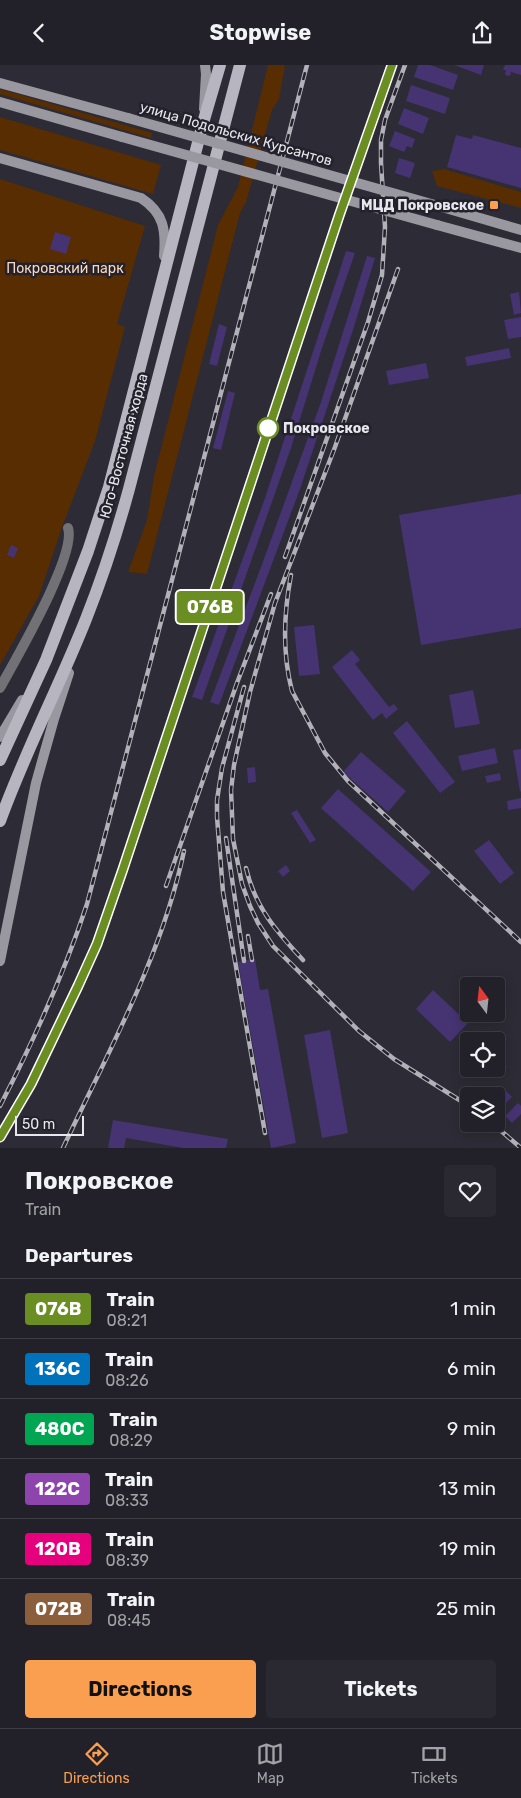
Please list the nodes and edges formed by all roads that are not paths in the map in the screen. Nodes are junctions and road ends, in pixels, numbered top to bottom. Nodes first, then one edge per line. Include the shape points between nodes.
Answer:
1 (204, 65) edge
2 (220, 65) edge
3 (240, 65) edge
4 (0, 83) edge
5 (0, 101) edge
6 (203, 123) junction
7 (0, 158) edge
8 (521, 230) edge
9 (521, 248) edge
10 (162, 285) junction
11 (68, 529) dead end
12 (86, 621) junction
13 (46, 661) junction
14 (0, 688) edge
15 (0, 737) edge
16 (0, 760) edge
17 (0, 821) edge
18 (1, 959) edge

1 - 6 main road
2 - 6 main road, Юго-Восточная хорда
3 - 12 main road, Юго-Восточная хорда via 129,489 109,559
4 - 8 main road, улица Подольских Курсантов, bridge
5 - 9 main road, bridge
6 - 10 main road, Юго-Восточная хорда
7 - 10 main road via 130,194 150,204 157,211 166,239
10 - 13 main road, Юго-Восточная хорда via 109,487
11 - 14 street via 70,539 60,571
12 - 17 main road, Юго-Восточная хорда via 16,777
12 - 18 main road via 36,783
13 - 15 main road
13 - 16 main road, Юго-Восточная хорда

